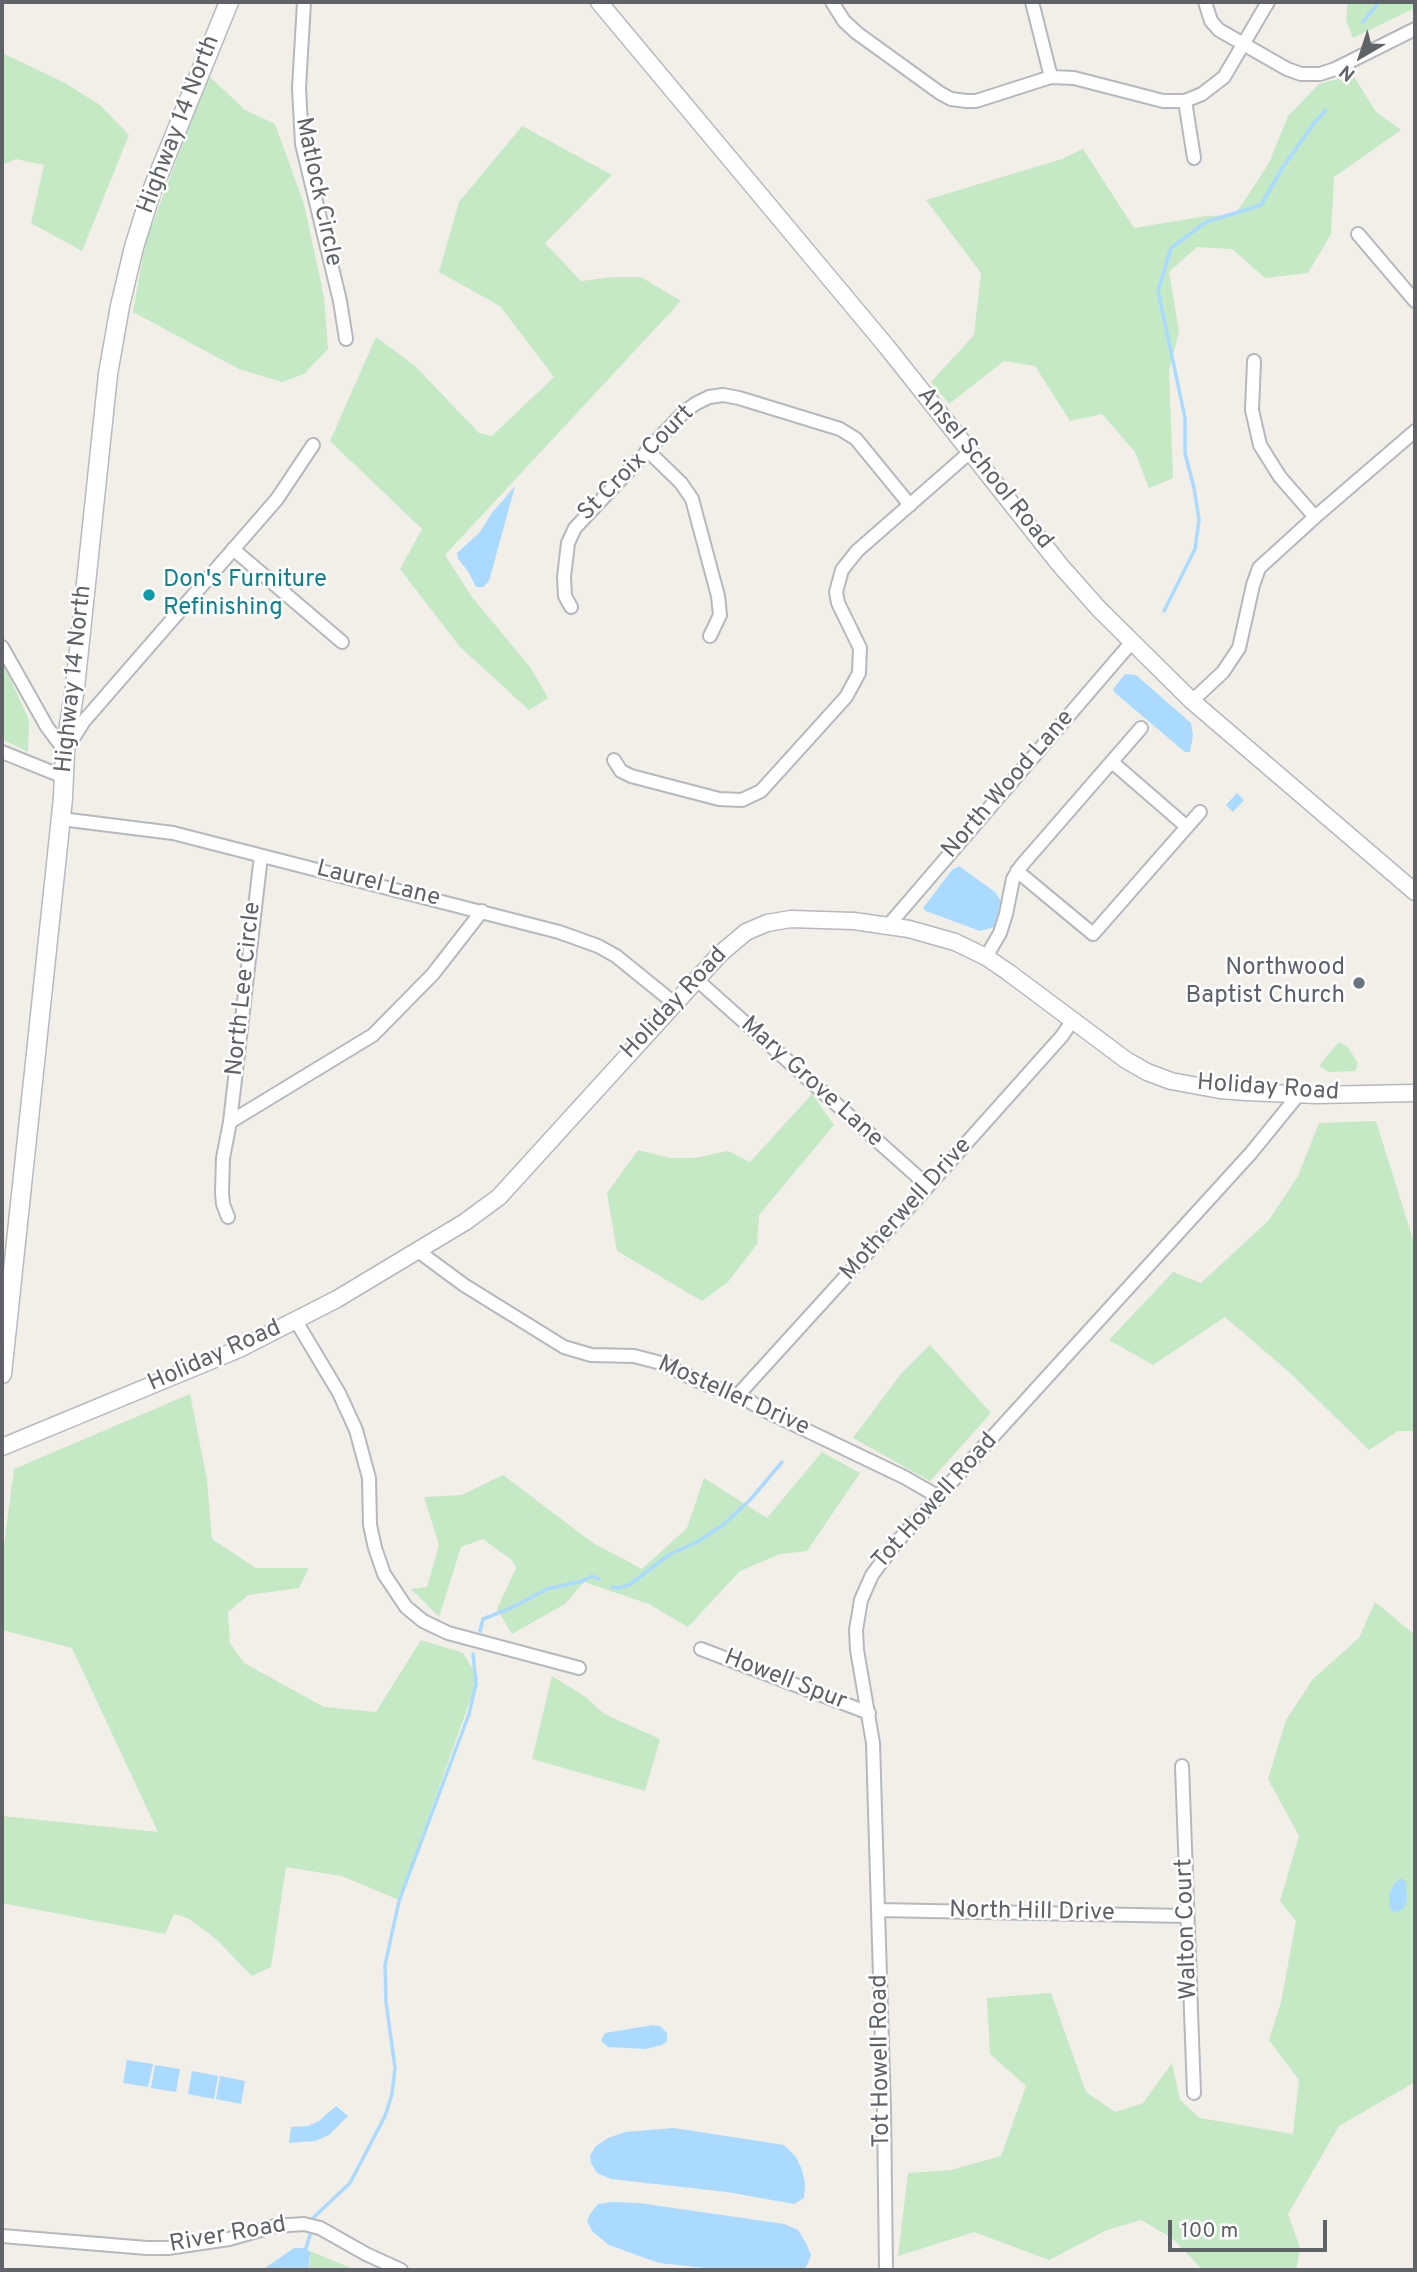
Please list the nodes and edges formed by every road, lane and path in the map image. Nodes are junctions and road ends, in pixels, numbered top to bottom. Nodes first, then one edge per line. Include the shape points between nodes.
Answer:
1 (229, 2) edge
2 (304, 2) edge
3 (599, 2) edge
4 (832, 2) edge
5 (1032, 2) edge
6 (1205, 2) edge
7 (1268, 2) edge
8 (1415, 29) edge
9 (1244, 44) junction
10 (1051, 77) junction
11 (1185, 102) junction
12 (1194, 158) dead end
13 (1358, 234) dead end
14 (1415, 301) edge
15 (346, 339) dead end
16 (1254, 361) dead end
17 (1415, 431) edge
18 (313, 445) dead end
19 (647, 450) junction
20 (970, 452) junction
21 (910, 505) junction
22 (1315, 517) junction
23 (233, 549) junction
24 (571, 607) dead end
25 (710, 636) dead end
26 (342, 642) dead end
27 (1131, 643) junction
28 (2, 647) edge
29 (1192, 701) junction
30 (1141, 728) dead end
31 (65, 751) junction
32 (2, 752) edge
33 (614, 760) dead end
34 (1112, 762) junction
35 (64, 777) junction
36 (1200, 812) dead end
37 (61, 819) junction
38 (1187, 827) junction
39 (261, 856) junction
40 (1017, 871) junction
41 (1415, 892) edge
42 (482, 911) junction
43 (887, 927) junction
44 (986, 957) junction
45 (696, 979) junction
46 (674, 1003) junction
47 (1072, 1021) junction
48 (1415, 1093) edge
49 (1299, 1094) junction
50 (230, 1122) junction
51 (928, 1186) junction
52 (228, 1217) dead end
53 (418, 1251) junction
54 (296, 1321) junction
55 (2, 1374) edge
56 (738, 1395) junction
57 (2, 1447) edge
58 (939, 1497) junction
59 (701, 1649) dead end
60 (579, 1668) dead end
61 (869, 1713) junction
62 (1182, 1766) dead end
63 (878, 1910) junction
64 (1187, 1916) junction
65 (1194, 2092) dead end
66 (2, 2235) edge
67 (401, 2270) edge
68 (886, 2270) edge

1 - 31 main road, Highway 14 North via 150,193 120,306 108,374
2 - 15 street, Matlock Circle via 299,88 302,144
3 - 20 street, Ansel School Road
4 - 10 street via 854,30 951,99 976,101
5 - 10 street
6 - 9 street via 1215,26
7 - 9 street
8 - 9 street via 1314,75 1294,72
9 - 11 street via 1224,77
10 - 11 street via 1074,78 1155,100
11 - 12 street
13 - 14 street
16 - 22 street via 1252,410 1260,445 1280,477
17 - 22 street
18 - 23 street via 277,499
19 - 21 street, St Croix Court via 695,404 716,396 739,398 848,433
19 - 24 street, St Croix Court via 571,534 564,577
19 - 25 street via 692,499 718,596 720,614
20 - 21 street
20 - 27 street, Ansel School Road via 1060,565
21 - 33 street via 848,560 837,581 838,603 861,654 856,682 761,791 742,800 719,799 631,776
22 - 29 street via 1259,568 1239,648 1223,672
23 - 26 street
23 - 31 street via 93,711
27 - 29 street, Ansel School Road
27 - 43 street, North Wood Lane
28 - 31 street
29 - 41 street, Ansel School Road
30 - 34 street
31 - 35 main road, Highway 14 North
32 - 35 street
34 - 38 street
34 - 40 street
35 - 37 main road, Highway 14 North
36 - 38 street
37 - 39 street, Laurel Lane via 173,833
37 - 55 main road, Highway 14 North
38 - 40 street via 1093,934
39 - 42 street, Laurel Lane
39 - 50 street, North Lee Circle
40 - 44 street via 1000,933
42 - 46 street, Laurel Lane via 598,946
42 - 50 street, North Lee Circle via 433,974 373,1035
43 - 44 street, Holiday Road via 939,936
43 - 45 street, Holiday Road via 821,919 767,923 736,939
44 - 47 street, Holiday Road
45 - 46 street, Holiday Road
45 - 51 street, Mary Grove Lane
46 - 53 street, Holiday Road via 499,1197
47 - 49 street, Holiday Road via 1126,1060 1164,1079 1220,1090
47 - 51 street, Motherwell Drive
48 - 49 street, Holiday Road
49 - 58 street, Tot Howell Road via 1251,1153
50 - 52 street, North Lee Circle via 222,1193
51 - 56 street, Motherwell Drive
53 - 54 street, Holiday Road
53 - 56 street, Mosteller Drive via 564,1347 646,1358
54 - 57 street, Holiday Road via 201,1366
54 - 60 street via 356,1430 369,1478 374,1548 384,1574 406,1607 448,1633
56 - 58 street, Mosteller Drive
58 - 61 street, Tot Howell Road via 878,1564 861,1600 857,1650
59 - 61 street, Howell Spur
61 - 63 street, Tot Howell Road
62 - 64 street, Walton Court
63 - 64 street, North Hill Drive
63 - 68 street, Tot Howell Road
64 - 65 street, Walton Court
66 - 67 street, River Road via 168,2248 304,2224

